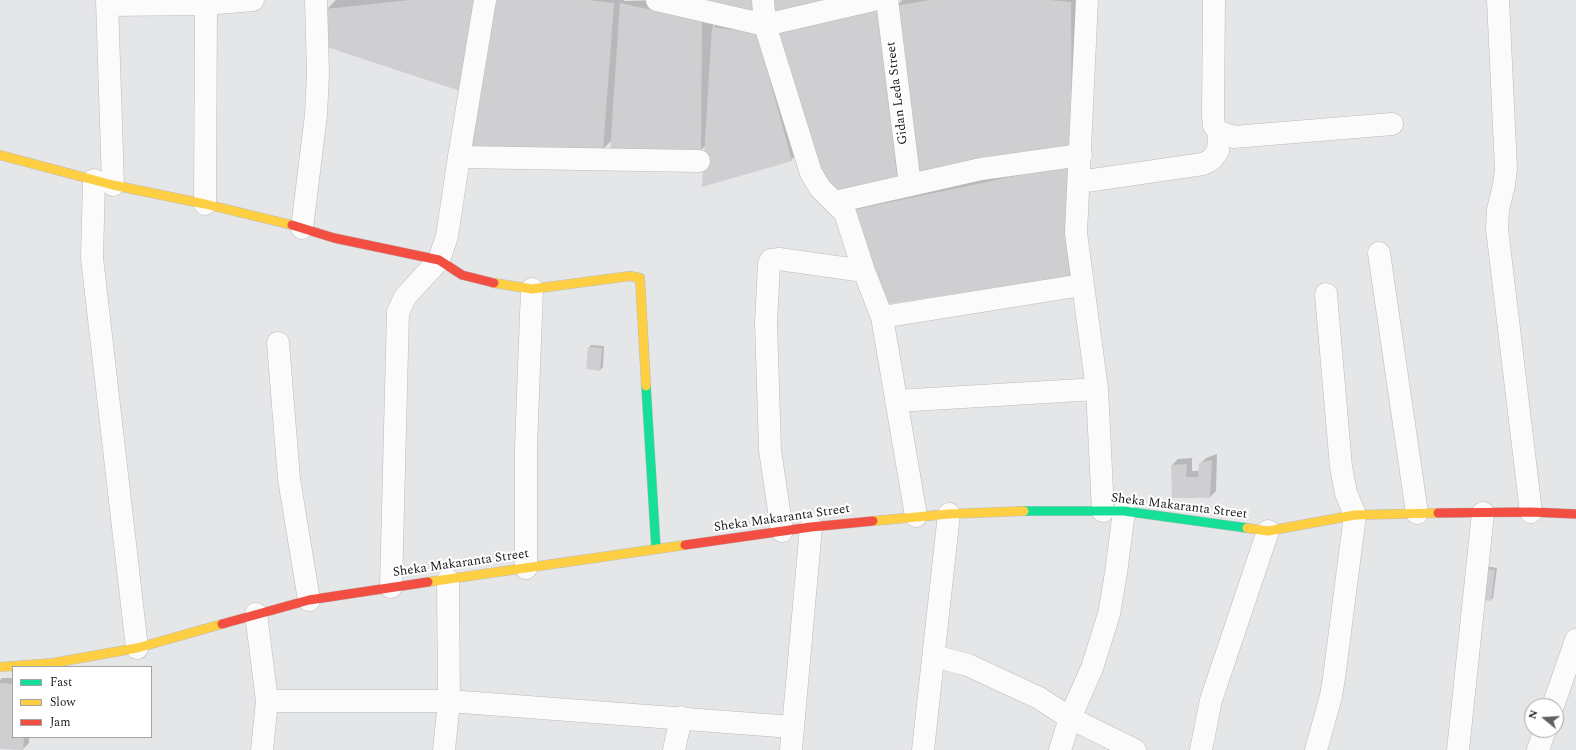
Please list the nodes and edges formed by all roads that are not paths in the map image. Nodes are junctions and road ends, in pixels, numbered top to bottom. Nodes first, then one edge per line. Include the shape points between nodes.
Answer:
1 (254, 0) edge
2 (316, 0) edge
3 (485, 0) edge
4 (657, 0) edge
5 (763, 0) edge
6 (873, 0) edge
7 (887, 0) edge
8 (1087, 0) edge
9 (1207, 0) edge
10 (1214, 0) edge
11 (1223, 0) edge
12 (1498, 0) edge
13 (108, 3) edge
14 (206, 4) junction
15 (765, 25) junction
16 (1392, 124) dead end
17 (1220, 132) junction
18 (1080, 155) junction
19 (0, 156) edge
20 (458, 157) junction
21 (699, 160) dead end
22 (104, 182) junction
23 (1079, 182) junction
24 (910, 186) junction
25 (835, 202) junction
26 (205, 204) junction
27 (302, 228) junction
28 (1378, 253) dead end
29 (439, 260) junction
30 (864, 271) junction
31 (1082, 285) junction
32 (532, 289) junction
33 (1326, 294) dead end
34 (882, 317) junction
35 (278, 343) dead end
36 (1097, 388) junction
37 (896, 401) junction
38 (1103, 511) junction
39 (1124, 511) junction
40 (1417, 512) junction
41 (1531, 512) junction
42 (1483, 513) junction
43 (949, 514) junction
44 (1576, 514) edge
45 (1355, 515) junction
46 (916, 516) junction
47 (811, 527) junction
48 (782, 531) junction
49 (1268, 531) junction
50 (656, 550) junction
51 (526, 568) junction
52 (448, 580) junction
53 (391, 587) junction
54 (309, 600) junction
55 (256, 614) junction
56 (1576, 640) edge
57 (137, 648) junction
58 (934, 656) junction
59 (12, 666) edge
60 (13, 666) edge
61 (0, 667) edge
62 (1556, 698) edge
63 (267, 701) junction
64 (449, 701) junction
65 (681, 717) junction
66 (1070, 718) junction
67 (792, 727) junction
68 (262, 750) edge
69 (444, 750) edge
70 (674, 750) edge
71 (791, 750) edge
72 (923, 750) edge
73 (1060, 750) edge
74 (1134, 750) edge
75 (1201, 750) edge
76 (1316, 750) edge
77 (1458, 750) edge

1 - 14 street
2 - 27 street via 316,115
3 - 20 street
4 - 15 street
5 - 15 street
6 - 15 street
7 - 24 street, Gidan Leda Street
8 - 18 street
9 - 10 street
10 - 11 street
10 - 17 street via 1213,116 1214,126
12 - 41 street via 1506,169 1497,229
13 - 14 street
13 - 22 street
14 - 26 street
15 - 25 street via 810,172 820,188
16 - 17 street via 1234,138
17 - 23 street via 1218,151 1212,160 1203,164
18 - 23 street
18 - 24 street via 981,169
19 - 22 street
20 - 21 street
20 - 29 street via 447,236
22 - 26 street
22 - 57 street via 92,258
23 - 31 street via 1076,233
24 - 25 street
25 - 30 street via 845,213
26 - 27 street
27 - 29 street via 334,238
28 - 40 street
29 - 32 street via 462,275
29 - 53 street via 405,297 398,312
30 - 34 street
30 - 48 street via 779,259 771,260 769,264 766,322 770,450
31 - 34 street
31 - 36 street
32 - 50 street via 630,276 640,278
32 - 51 street via 526,447
33 - 45 street via 1341,467 1346,493
34 - 37 street
35 - 54 street via 289,479
36 - 37 street
36 - 38 street
37 - 46 street
38 - 39 street, Sheka Makaranta Street
38 - 43 street, Sheka Makaranta Street
39 - 49 street, Sheka Makaranta Street
39 - 66 street via 1108,614 1092,668
40 - 42 street, Sheka Makaranta Street
40 - 45 street, Sheka Makaranta Street
41 - 42 street, Sheka Makaranta Street
41 - 44 street, Sheka Makaranta Street
42 - 77 street
43 - 46 street, Sheka Makaranta Street
43 - 58 street
45 - 49 street, Sheka Makaranta Street
45 - 76 street via 1334,678
46 - 47 street, Sheka Makaranta Street
47 - 48 street, Sheka Makaranta Street
47 - 67 street
48 - 50 street, Sheka Makaranta Street
49 - 75 street via 1211,700
50 - 51 street, Sheka Makaranta Street
51 - 52 street, Sheka Makaranta Street
52 - 53 street, Sheka Makaranta Street
52 - 64 street
53 - 54 street, Sheka Makaranta Street
54 - 55 street, Sheka Makaranta Street
55 - 57 street, Sheka Makaranta Street
55 - 63 street
56 - 62 street
57 - 60 street, Sheka Makaranta Street via 53,663
58 - 66 street via 975,668 1039,698
58 - 72 street
59 - 61 street, Sheka Makaranta Street
63 - 64 street
63 - 68 street
64 - 65 street
64 - 69 street
65 - 67 street
65 - 70 street
66 - 73 street
66 - 74 street
67 - 71 street

